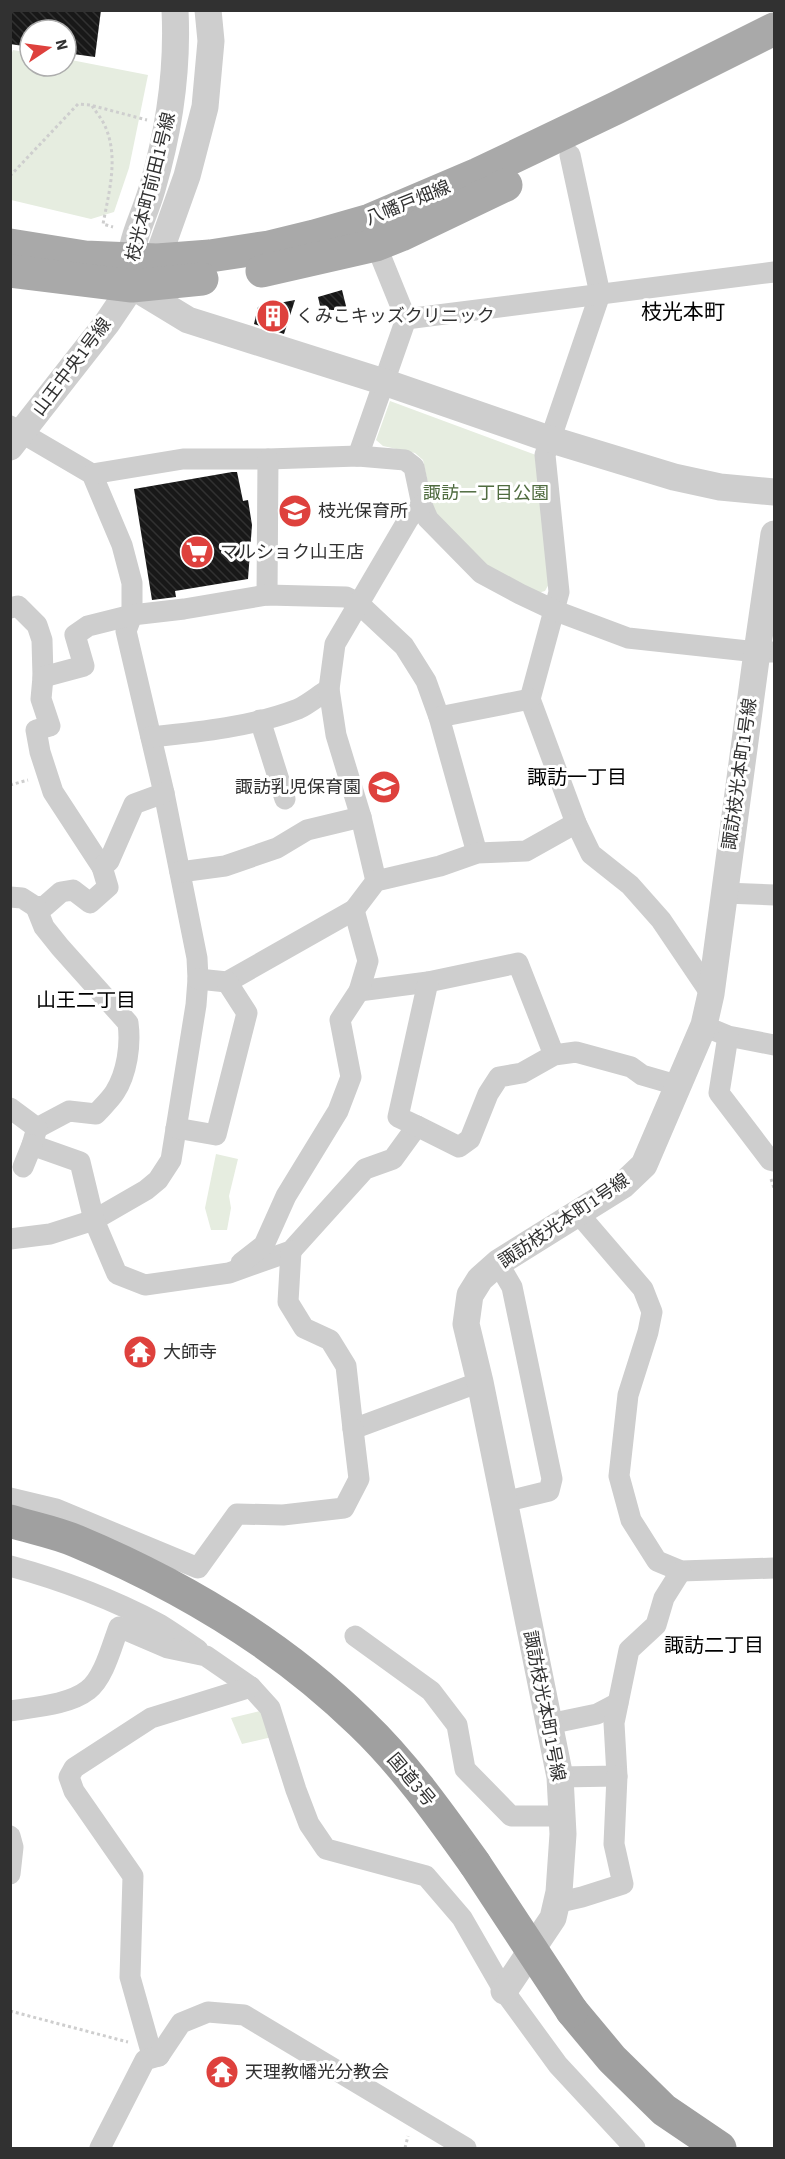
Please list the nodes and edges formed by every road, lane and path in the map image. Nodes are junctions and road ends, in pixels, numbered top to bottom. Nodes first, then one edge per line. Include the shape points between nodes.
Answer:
1 (175, 10) edge
2 (208, 10) edge
3 (774, 29) edge
4 (774, 54) edge
5 (90, 105) junction
6 (147, 120) dead end
7 (570, 154) junction
8 (10, 176) edge
9 (113, 227) dead end
10 (10, 244) edge
11 (376, 245) junction
12 (140, 268) junction
13 (10, 271) edge
14 (774, 272) edge
15 (600, 294) junction
16 (406, 320) junction
17 (384, 382) junction
18 (14, 436) edge
19 (549, 439) junction
20 (358, 456) junction
21 (268, 459) junction
22 (92, 474) junction
23 (774, 492) edge
24 (423, 505) junction
25 (774, 534) edge
26 (267, 596) junction
27 (358, 603) junction
28 (10, 608) edge
29 (556, 611) junction
30 (132, 615) junction
31 (766, 652) edge
32 (43, 676) junction
33 (329, 689) junction
34 (530, 699) junction
35 (439, 717) junction
36 (260, 720) junction
37 (151, 737) junction
38 (164, 793) junction
39 (285, 800) dead end
40 (361, 817) junction
41 (576, 824) junction
42 (477, 853) junction
43 (102, 867) junction
44 (180, 872) junction
45 (376, 881) junction
46 (724, 893) junction
47 (774, 895) edge
48 (10, 897) edge
49 (36, 907) junction
50 (354, 910) junction
51 (198, 979) junction
52 (428, 981) junction
53 (227, 982) junction
54 (359, 991) junction
55 (711, 994) junction
56 (716, 1031) junction
57 (774, 1045) edge
58 (554, 1055) junction
59 (680, 1086) junction
60 (10, 1108) edge
61 (417, 1126) junction
62 (176, 1128) junction
63 (34, 1137) junction
64 (770, 1161) edge
65 (23, 1167) dead end
66 (578, 1212) junction
67 (94, 1220) junction
68 (10, 1239) edge
69 (291, 1251) junction
70 (498, 1263) junction
71 (229, 1273) junction
72 (480, 1382) junction
73 (353, 1429) junction
74 (10, 1498) edge
75 (504, 1502) junction
76 (10, 1521) edge
77 (10, 1543) edge
78 (10, 1566) edge
79 (774, 1568) edge
80 (681, 1571) junction
81 (356, 1636) dead end
82 (206, 1656) junction
83 (251, 1687) junction
84 (618, 1703) junction
85 (10, 1711) edge
86 (549, 1724) junction
87 (617, 1776) junction
88 (560, 1777) junction
89 (562, 1816) junction
90 (10, 1836) edge
91 (467, 1870) junction
92 (10, 1874) edge
93 (556, 1903) junction
94 (504, 1991) junction
95 (10, 2011) edge
96 (564, 2016) junction
97 (154, 2052) junction
98 (410, 2133) edge
99 (108, 2146) edge
100 (466, 2148) edge
101 (635, 2148) edge
102 (686, 2148) edge
103 (720, 2148) edge

1 - 12 street, 枝光本町前田1号線 via 173,95 152,192 137,228
2 - 12 street, 枝光本町前田1号線 via 211,41 205,107 197,143
3 - 12 main road, 八幡戸畑線 via 478,174 370,220 269,247
4 - 7 main road, 八幡戸畑線
5 - 6 path
5 - 8 path via 78,105
5 - 9 path via 105,124 112,147 112,175 103,224
7 - 11 main road, 八幡戸畑線
7 - 15 street
10 - 12 main road, 八幡戸畑線
11 - 12 main road, 八幡戸畑線 via 262,271 203,279
11 - 16 street
12 - 13 main road, 八幡戸畑線
12 - 17 street via 188,320
12 - 18 street, 山王中央1号線 via 107,323
14 - 15 street
15 - 16 street
15 - 19 street
16 - 17 street
17 - 19 street
17 - 20 street
18 - 22 street
19 - 23 street via 674,477 720,487
19 - 29 street via 545,455 559,592
20 - 21 street
20 - 24 street via 405,460 414,467
21 - 22 street via 183,459
21 - 26 street
22 - 30 street via 132,583
24 - 27 street via 409,518
24 - 29 street via 428,519 481,573
25 - 31 street, 諏訪枝光本町1号線
26 - 27 street via 346,597
26 - 30 street
27 - 33 street via 335,644
27 - 35 street via 404,646 426,681
28 - 32 street via 18,606 37,625 42,640
29 - 31 street via 628,639
29 - 34 street
30 - 32 street via 88,626 75,635 84,666
30 - 37 street via 126,632
31 - 46 street, 諏訪枝光本町1号線
32 - 43 street via 41,699 50,726 36,730 40,752 53,792
33 - 36 street via 300,708
33 - 40 street via 336,735
34 - 35 street
34 - 41 street
35 - 42 street
36 - 37 street via 213,731
36 - 39 street
37 - 38 street
38 - 43 street via 134,804 109,861
38 - 44 street
40 - 44 street via 308,830 277,848 225,866
40 - 45 street
41 - 42 street via 526,851
41 - 55 street via 591,854 630,885 661,920
42 - 45 street
43 - 49 street via 108,888 90,903 73,890 61,892 45,906
44 - 51 street
45 - 50 street
46 - 47 street
46 - 55 street, 諏訪枝光本町1号線
48 - 49 street via 21,898
49 - 63 street via 44,927 128,1023 130,1038 116,1092 96,1114 69,1112
50 - 53 street
50 - 54 street via 368,961
51 - 53 street
51 - 62 street
52 - 54 street
52 - 58 street via 518,963
52 - 61 street via 398,1117
53 - 62 street via 247,1013 216,1135
54 - 71 street via 340,1020 351,1077 338,1111 286,1196 264,1245
55 - 56 street, 諏訪枝光本町1号線
56 - 57 street
56 - 59 street, 諏訪枝光本町1号線
56 - 64 street via 719,1093
58 - 59 street via 576,1052
58 - 61 street via 522,1073 499,1077 470,1139 459,1147
59 - 66 street, 諏訪枝光本町1号線 via 644,1165 623,1185
60 - 63 street
61 - 69 street via 393,1159 365,1168
62 - 67 street via 171,1160 158,1180
63 - 65 street
63 - 67 street via 80,1162
66 - 70 street, 諏訪枝光本町1号線
66 - 80 street via 643,1289 652,1312 628,1395 619,1476 631,1520 657,1561
67 - 68 street via 50,1234
67 - 71 street via 117,1274 145,1285
69 - 71 street
69 - 73 street via 288,1302 304,1328 330,1340 346,1366
70 - 72 street, 諏訪枝光本町1号線 via 470,1295 466,1324
70 - 75 street via 512,1287 552,1479 549,1491
72 - 73 street
72 - 75 street, 諏訪枝光本町1号線
73 - 74 street via 359,1479 344,1508 283,1515 237,1514 198,1568 56,1509
75 - 86 street, 諏訪枝光本町1号線
76 - 91 highway, 国道3号 via 74,1540 188,1593 277,1650 362,1723 423,1791
77 - 91 highway, 国道3号 via 73,1562 178,1609 268,1667 348,1735
78 - 82 street via 111,1600 160,1625
79 - 80 street
80 - 84 street via 664,1598 656,1625 629,1650
81 - 89 street via 431,1691 456,1725 465,1769 511,1816
82 - 83 street
82 - 85 street via 168,1648 119,1627 102,1671 89,1690 48,1706
83 - 94 street via 270,1708 309,1824 326,1849 426,1876 462,1918
83 - 97 street via 151,1718 74,1768 69,1777 133,1876 130,1977
84 - 86 street via 597,1714
84 - 87 street via 614,1723
86 - 88 street, 諏訪枝光本町1号線
87 - 88 street
87 - 93 street via 614,1844 623,1884
88 - 89 street, 諏訪枝光本町1号線
89 - 93 street, 諏訪枝光本町1号線
90 - 92 street
91 - 96 highway, 国道3号, bridge
93 - 94 street, 諏訪枝光本町1号線 via 553,1918
94 - 101 street via 558,2065
95 - 97 path
96 - 102 highway, 国道3号 via 597,2073 651,2125
96 - 103 highway, 国道3号 via 664,2110
97 - 98 street via 181,2023 208,2012 244,2015
97 - 99 street via 145,2060
98 - 100 street

